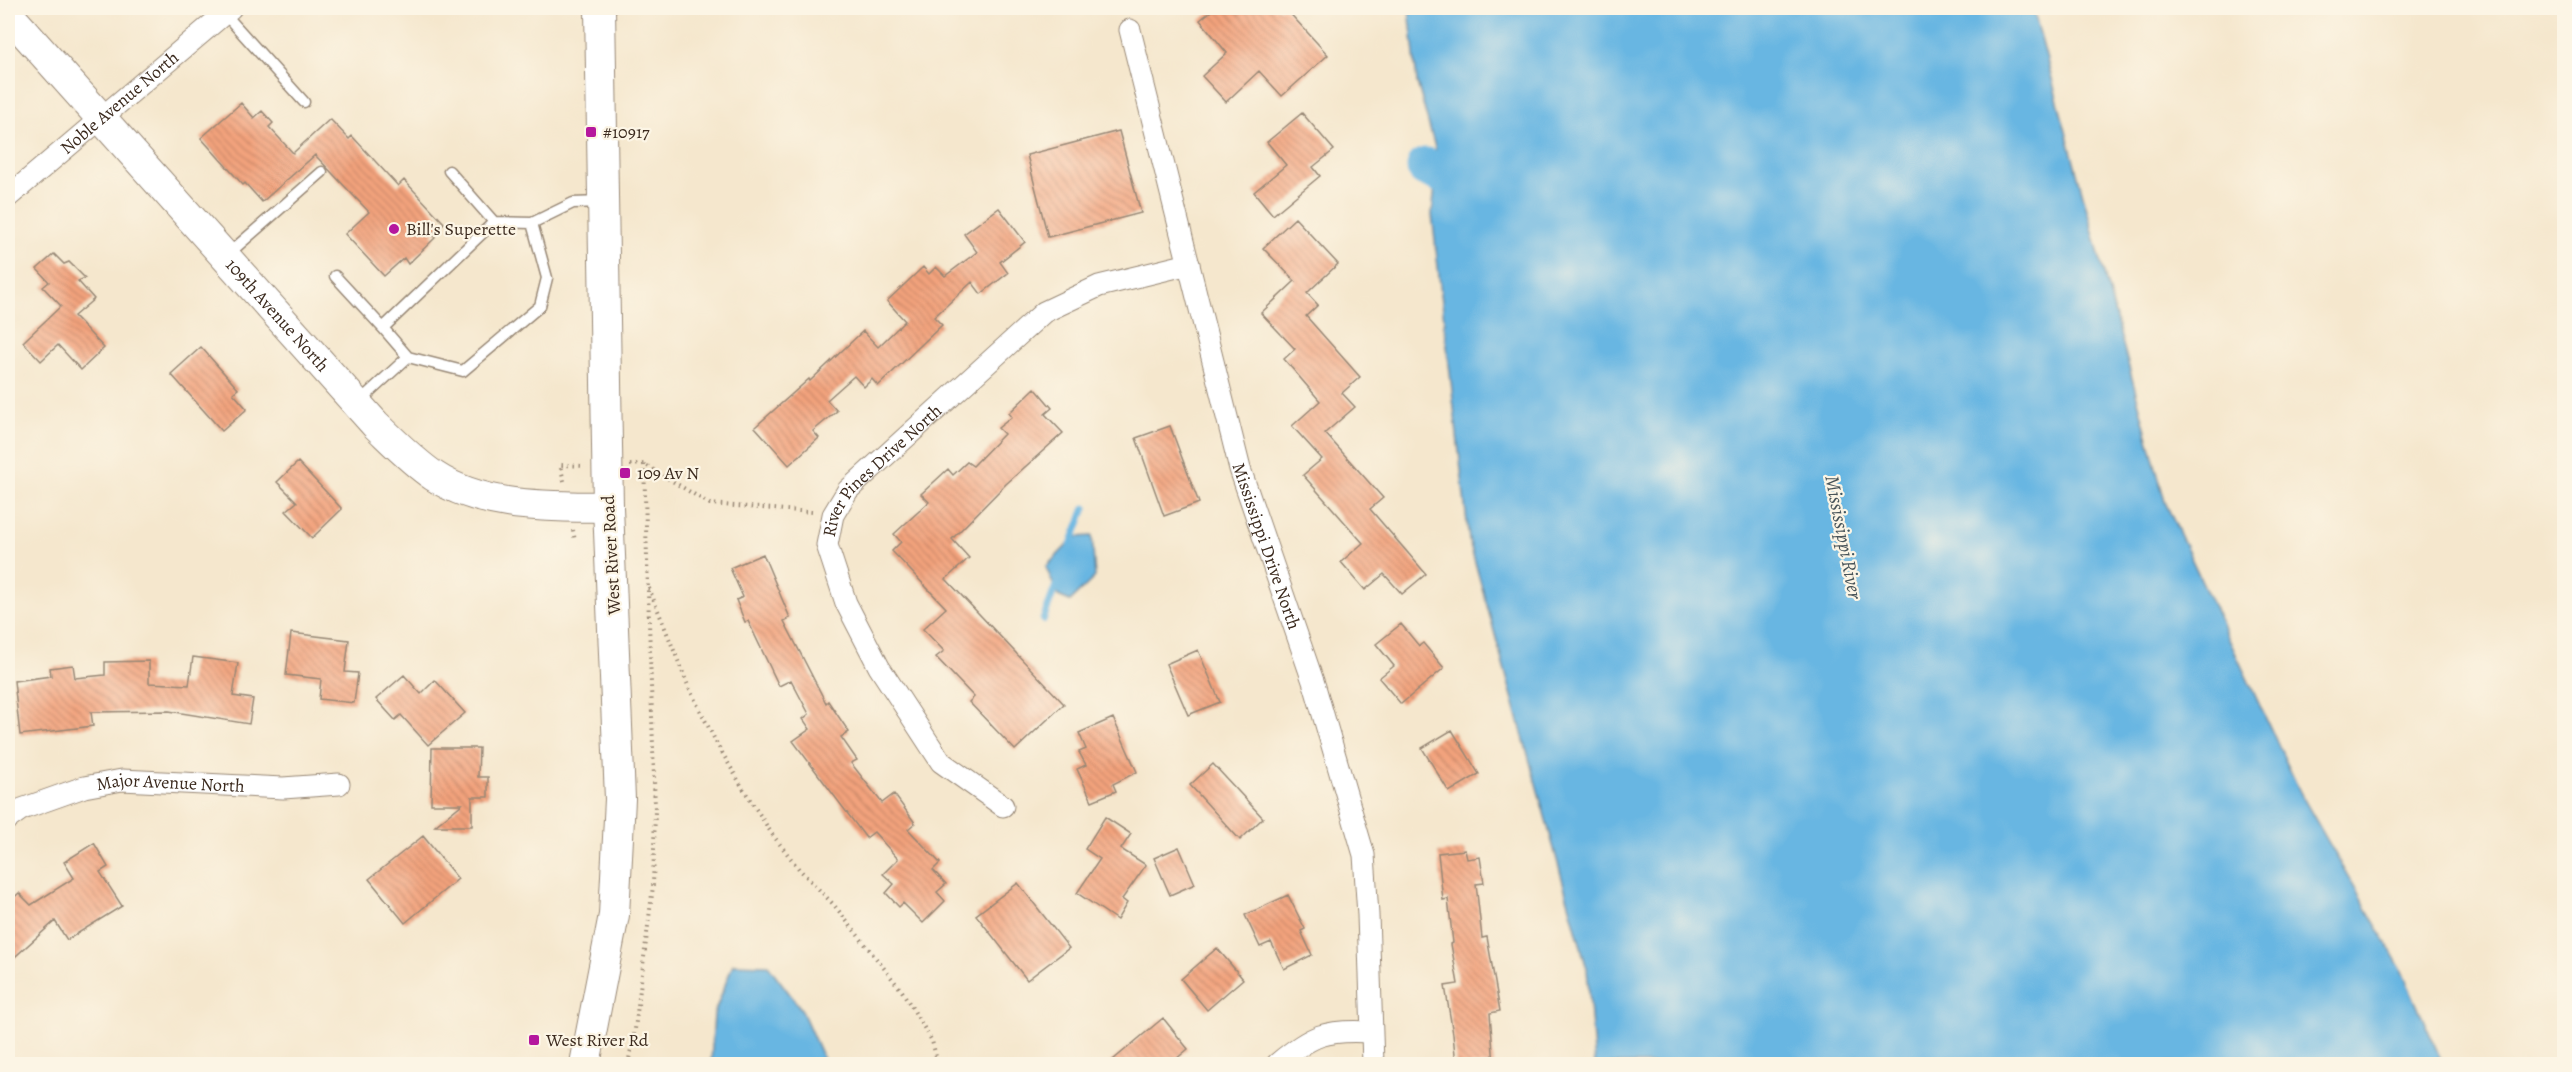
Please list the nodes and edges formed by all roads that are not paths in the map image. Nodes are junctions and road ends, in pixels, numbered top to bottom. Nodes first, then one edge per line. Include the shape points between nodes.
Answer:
1 (600, 8) edge
2 (228, 10) edge
3 (8, 14) edge
4 (1130, 30) dead end
5 (304, 102) dead end
6 (99, 118) junction
7 (449, 171) dead end
8 (322, 172) dead end
9 (8, 197) edge
10 (605, 202) junction
11 (494, 222) junction
12 (532, 223) junction
13 (225, 257) junction
14 (1189, 264) junction
15 (335, 276) dead end
16 (383, 328) junction
17 (408, 357) junction
18 (357, 404) junction
19 (608, 507) junction
20 (339, 784) dead end
21 (1003, 806) dead end
22 (8, 819) edge
23 (1371, 1032) junction
24 (585, 1065) edge
25 (1277, 1065) edge
26 (1373, 1065) edge

1 - 10 main road, West River Road
2 - 5 lane
2 - 6 street, Noble Avenue North
3 - 6 main road, 109th Avenue North
4 - 14 street, Mississippi Drive North
6 - 9 street, Noble Avenue North
6 - 13 main road, 109th Avenue North
7 - 11 lane
8 - 13 lane
10 - 12 lane via 573,202
10 - 19 main road, West River Road
11 - 12 lane
11 - 16 lane
12 - 17 lane via 547,278 540,306 463,371
13 - 18 main road, 109th Avenue North
14 - 21 street, River Pines Drive North via 1099,286 1044,312 848,490 833,515 827,545 846,603 879,667 941,762
14 - 23 street, Mississippi Drive North via 1239,469 1315,687 1364,855
15 - 16 lane
16 - 17 lane
17 - 18 lane
18 - 19 main road, 109th Avenue North via 415,462 458,488 495,500
19 - 24 main road, West River Road via 620,799 618,852 614,915
20 - 22 street, Major Avenue North via 283,788 122,780 84,787 22,808
23 - 25 street via 1326,1033 1307,1041
23 - 26 street, Mississippi Drive North

